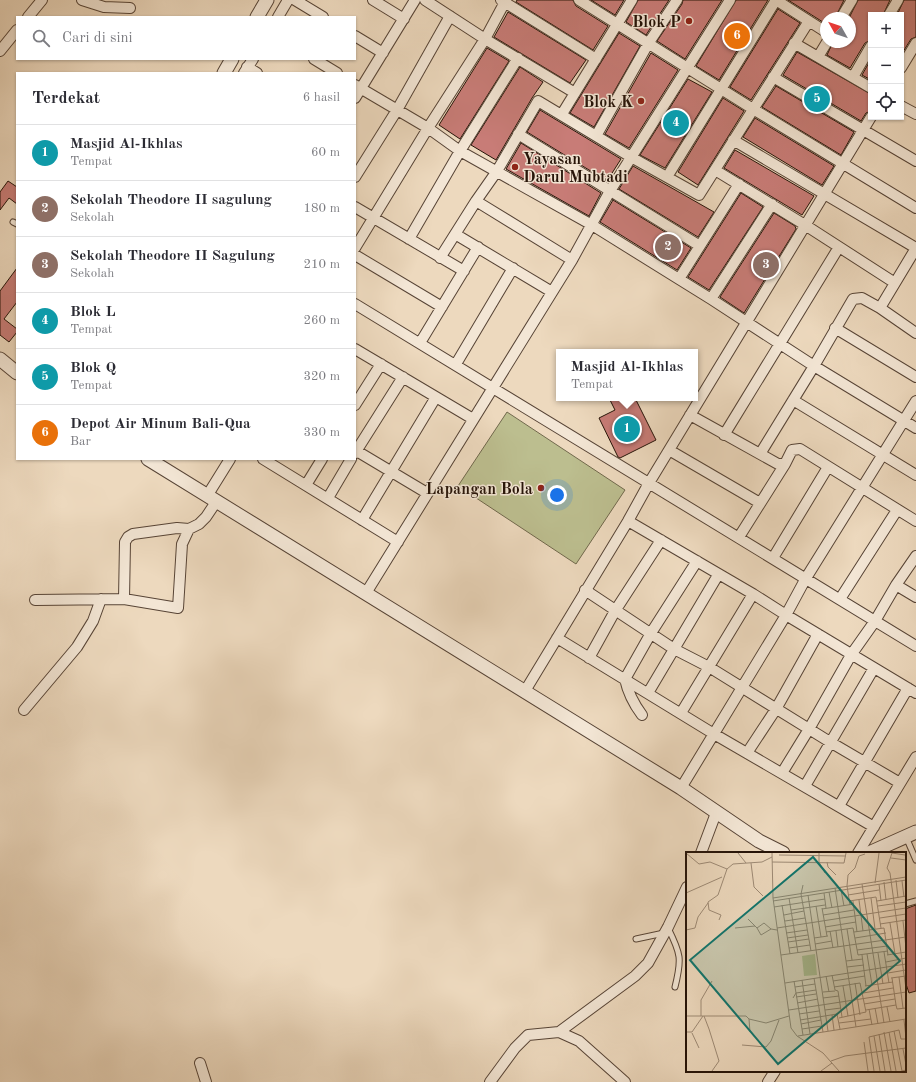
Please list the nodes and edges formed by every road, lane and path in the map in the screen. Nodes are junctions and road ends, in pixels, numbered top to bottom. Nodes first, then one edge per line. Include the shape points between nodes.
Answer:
1 (42, 0) edge
2 (82, 0) edge
3 (267, 0) edge
4 (288, 0) edge
5 (295, 0) edge
6 (415, 0) edge
7 (425, 0) edge
8 (579, 0) edge
9 (632, 0) edge
10 (677, 0) edge
11 (730, 0) edge
12 (776, 0) edge
13 (852, 0) edge
14 (898, 0) edge
15 (504, 1) edge
16 (379, 2) edge
17 (130, 8) dead end
18 (845, 12) edge
19 (891, 12) edge
20 (29, 16) edge
21 (258, 16) edge
22 (279, 16) edge
23 (321, 16) edge
24 (450, 16) junction
25 (404, 19) junction
26 (808, 21) junction
27 (617, 24) junction
28 (820, 28) edge
29 (16, 34) edge
30 (356, 37) edge
31 (485, 39) junction
32 (794, 43) junction
33 (916, 43) edge
34 (648, 44) junction
35 (823, 48) edge
36 (870, 48) edge
37 (0, 51) edge
38 (383, 53) junction
39 (818, 57) junction
40 (518, 58) junction
41 (596, 59) junction
42 (231, 60) edge
43 (316, 60) edge
44 (904, 63) edge
45 (686, 68) junction
46 (225, 72) edge
47 (335, 72) edge
48 (773, 77) junction
49 (853, 77) junction
50 (358, 86) edge
51 (868, 86) edge
52 (721, 89) junction
53 (575, 93) junction
54 (904, 108) edge
55 (753, 109) junction
56 (397, 110) junction
57 (562, 114) junction
58 (916, 114) edge
59 (869, 120) edge
60 (428, 128) junction
61 (864, 130) junction
62 (518, 134) junction
63 (596, 136) junction
64 (734, 140) junction
65 (460, 151) junction
66 (631, 157) junction
67 (916, 161) edge
68 (842, 164) junction
69 (715, 170) junction
70 (497, 171) junction
71 (356, 175) edge
72 (667, 177) junction
73 (739, 184) junction
74 (610, 191) junction
75 (823, 194) junction
76 (476, 201) junction
77 (772, 204) junction
78 (356, 208) edge
79 (916, 208) edge
80 (373, 218) junction
81 (592, 225) junction
82 (805, 225) junction
83 (455, 234) junction
84 (409, 239) junction
85 (356, 246) edge
86 (700, 246) junction
87 (839, 246) junction
88 (478, 247) junction
89 (356, 256) edge
90 (440, 258) junction
91 (572, 260) junction
92 (513, 268) junction
93 (464, 271) junction
94 (679, 279) junction
95 (895, 283) junction
96 (552, 292) junction
97 (711, 299) junction
98 (356, 305) edge
99 (442, 307) junction
100 (880, 308) junction
101 (747, 322) junction
102 (835, 328) junction
103 (915, 330) edge
104 (420, 343) junction
105 (780, 343) junction
106 (356, 350) edge
107 (0, 359) edge
108 (380, 364) junction
109 (456, 364) junction
110 (814, 366) junction
111 (16, 372) edge
112 (403, 377) junction
113 (916, 377) edge
114 (492, 386) junction
115 (436, 396) junction
116 (698, 397) edge
117 (793, 400) junction
118 (696, 401) edge
119 (916, 401) edge
120 (356, 403) edge
121 (690, 415) junction
122 (472, 419) junction
123 (904, 421) junction
124 (916, 428) edge
125 (724, 435) junction
126 (356, 450) edge
127 (669, 450) junction
128 (356, 454) edge
129 (760, 454) junction
130 (883, 456) junction
131 (150, 460) edge
132 (230, 460) edge
133 (321, 460) edge
134 (350, 460) edge
135 (275, 462) edge
136 (784, 464) junction
137 (828, 467) junction
138 (391, 471) junction
139 (916, 475) edge
140 (649, 482) junction
141 (306, 485) junction
142 (861, 488) junction
143 (427, 492) junction
144 (328, 498) junction
145 (212, 499) junction
146 (760, 503) junction
147 (896, 510) junction
148 (362, 520) junction
149 (628, 520) junction
150 (916, 521) edge
151 (189, 529) junction
152 (739, 538) junction
153 (661, 540) junction
154 (398, 542) junction
155 (916, 556) edge
156 (773, 558) junction
157 (697, 562) junction
158 (718, 575) junction
159 (806, 578) junction
160 (896, 585) junction
161 (585, 590) junction
162 (366, 593) junction
163 (753, 594) junction
164 (916, 597) edge
165 (101, 599) junction
166 (124, 599) junction
167 (840, 599) junction
168 (35, 600) dead end
169 (616, 611) junction
170 (786, 615) junction
171 (875, 621) junction
172 (651, 633) junction
173 (818, 634) junction
174 (557, 638) junction
175 (916, 646) edge
176 (674, 648) junction
177 (852, 655) junction
178 (589, 658) junction
179 (709, 667) junction
180 (874, 668) junction
181 (625, 679) junction
182 (742, 688) junction
183 (525, 691) junction
184 (912, 691) edge
185 (648, 693) junction
186 (776, 709) junction
187 (24, 710) dead end
188 (681, 713) junction
189 (642, 715) dead end
190 (809, 728) junction
191 (714, 734) junction
192 (830, 742) junction
193 (747, 753) junction
194 (916, 758) edge
195 (865, 763) junction
196 (782, 773) junction
197 (900, 783) junction
198 (805, 786) junction
199 (681, 788) junction
200 (839, 806) junction
201 (716, 813) junction
202 (874, 827) junction
203 (911, 835) edge
204 (701, 852) edge
205 (781, 852) edge
206 (859, 852) edge
207 (871, 852) edge
208 (916, 860) edge
209 (686, 889) edge
210 (916, 901) edge
211 (906, 904) edge
212 (666, 930) junction
213 (636, 939) dead end
214 (675, 987) dead end
215 (559, 1032) junction
216 (200, 1063) dead end
217 (774, 1072) edge
218 (206, 1082) edge
219 (490, 1082) edge
220 (625, 1082) edge
221 (768, 1082) edge

1 - 20 street
2 - 17 street via 104,7
3 - 21 street
4 - 22 street
5 - 23 street
6 - 25 street
7 - 24 street
8 - 27 street
9 - 27 street
10 - 34 street
11 - 45 street
12 - 26 street
12 - 52 street
13 - 18 street
14 - 19 street
15 - 31 street
15 - 41 street
16 - 25 street
24 - 31 street
24 - 56 street
25 - 38 street
26 - 28 street
26 - 32 street
27 - 34 street
27 - 41 street
29 - 37 street
30 - 38 street
31 - 40 street
31 - 60 street
32 - 39 street
32 - 48 street
33 - 44 street
34 - 45 street
34 - 63 street
35 - 39 street
36 - 49 street
38 - 50 street
39 - 49 street
40 - 53 street
40 - 65 street
41 - 53 street
42 - 46 street
43 - 47 street
45 - 52 street
45 - 66 street
48 - 55 street
48 - 61 street
49 - 51 street
50 - 56 street
52 - 55 street
52 - 72 street
53 - 57 street
54 - 58 street
55 - 64 street
55 - 68 street
56 - 60 street
56 - 71 street
57 - 62 street via 538,101
57 - 63 street
59 - 61 street
60 - 65 street
60 - 80 street
61 - 67 street
61 - 68 street
62 - 70 street
62 - 74 street
63 - 66 street
64 - 69 street
64 - 75 street
65 - 70 street
65 - 84 street
66 - 72 street
66 - 74 street
68 - 75 street
68 - 79 street
69 - 72 street via 699,195
69 - 73 street
70 - 76 street
70 - 81 street
73 - 77 street
73 - 86 street
74 - 81 street
74 - 86 street
75 - 82 street
75 - 95 street via 916,248
76 - 83 street
76 - 91 street
77 - 82 street
77 - 97 street
78 - 80 street
80 - 84 street
80 - 85 street
81 - 91 street
81 - 94 street
82 - 87 street
82 - 101 street
83 - 88 street
83 - 90 street
84 - 90 street
86 - 94 street
87 - 95 street
87 - 105 street
88 - 92 street
88 - 93 street
89 - 99 street
90 - 93 street
91 - 96 street
92 - 96 street
92 - 109 street
93 - 99 street
94 - 97 street
95 - 100 street
96 - 114 street
97 - 101 street
98 - 104 street
99 - 104 street
100 - 102 street via 862,298 852,299
100 - 103 street
101 - 105 street
101 - 116 street
102 - 110 street
102 - 113 street
104 - 109 street
105 - 110 street
105 - 125 street
106 - 108 street
107 - 111 street
108 - 112 street
108 - 120 street
109 - 114 street
110 - 117 street
110 - 123 street
112 - 115 street
112 - 126 street
114 - 122 street
114 - 140 street
115 - 122 street
115 - 138 street
117 - 129 street
117 - 130 street
118 - 121 street
119 - 123 street
121 - 125 street
121 - 127 street
122 - 143 street
123 - 124 street
123 - 130 street
125 - 129 street
127 - 140 street
127 - 146 street
128 - 138 street
129 - 136 street via 778,464
130 - 139 street
130 - 142 street
131 - 145 street
132 - 145 street
133 - 141 street
134 - 144 street
135 - 141 street
136 - 137 street via 792,450 800,449
136 - 146 street
137 - 142 street
137 - 156 street
138 - 143 street
138 - 148 street
140 - 149 street
140 - 152 street
141 - 144 street
142 - 147 street
142 - 159 street
143 - 154 street
144 - 148 street
145 - 151 street via 206,518
145 - 162 street
146 - 152 street
147 - 150 street
147 - 167 street
148 - 154 street
149 - 153 street
149 - 161 street
151 - 166 street via 177,528 133,534 128,537
151 - 166 street via 182,544 178,607
152 - 156 street
153 - 157 street
153 - 169 street
154 - 162 street
155 - 160 street
156 - 159 street
157 - 158 street
157 - 172 street
158 - 163 street
158 - 176 street
159 - 167 street
159 - 170 street
160 - 164 street
160 - 171 street
161 - 169 street
161 - 174 street
162 - 183 street
163 - 170 street
163 - 179 street
165 - 166 street
165 - 168 street
165 - 187 street via 93,621 78,647
167 - 171 street
169 - 172 street
169 - 178 street
170 - 173 street
170 - 182 street
171 - 175 street
171 - 177 street
172 - 176 street
172 - 181 street
173 - 177 street
173 - 186 street
174 - 178 street
174 - 183 street
176 - 179 street
176 - 185 street
177 - 180 street
177 - 190 street
178 - 181 street
179 - 182 street
179 - 188 street
180 - 184 street
180 - 192 street
181 - 185 street
181 - 189 street via 628,694
182 - 186 street
182 - 191 street
183 - 199 street
184 - 195 street
185 - 188 street
186 - 190 street
186 - 193 street
188 - 191 street
190 - 192 street
190 - 196 street
191 - 193 street
191 - 199 street
192 - 195 street
192 - 198 street
193 - 196 street
194 - 197 street
195 - 197 street
195 - 200 street
196 - 198 street
197 - 202 street
198 - 200 street
199 - 201 street
200 - 202 street
201 - 204 street
201 - 205 street
202 - 206 street
203 - 207 street
203 - 208 lane
209 - 212 street
210 - 211 lane
212 - 213 lane
212 - 214 lane via 676,944 680,959
212 - 215 street via 648,963 635,976
215 - 219 street via 528,1035
215 - 220 street via 579,1041
216 - 218 street
217 - 221 street

